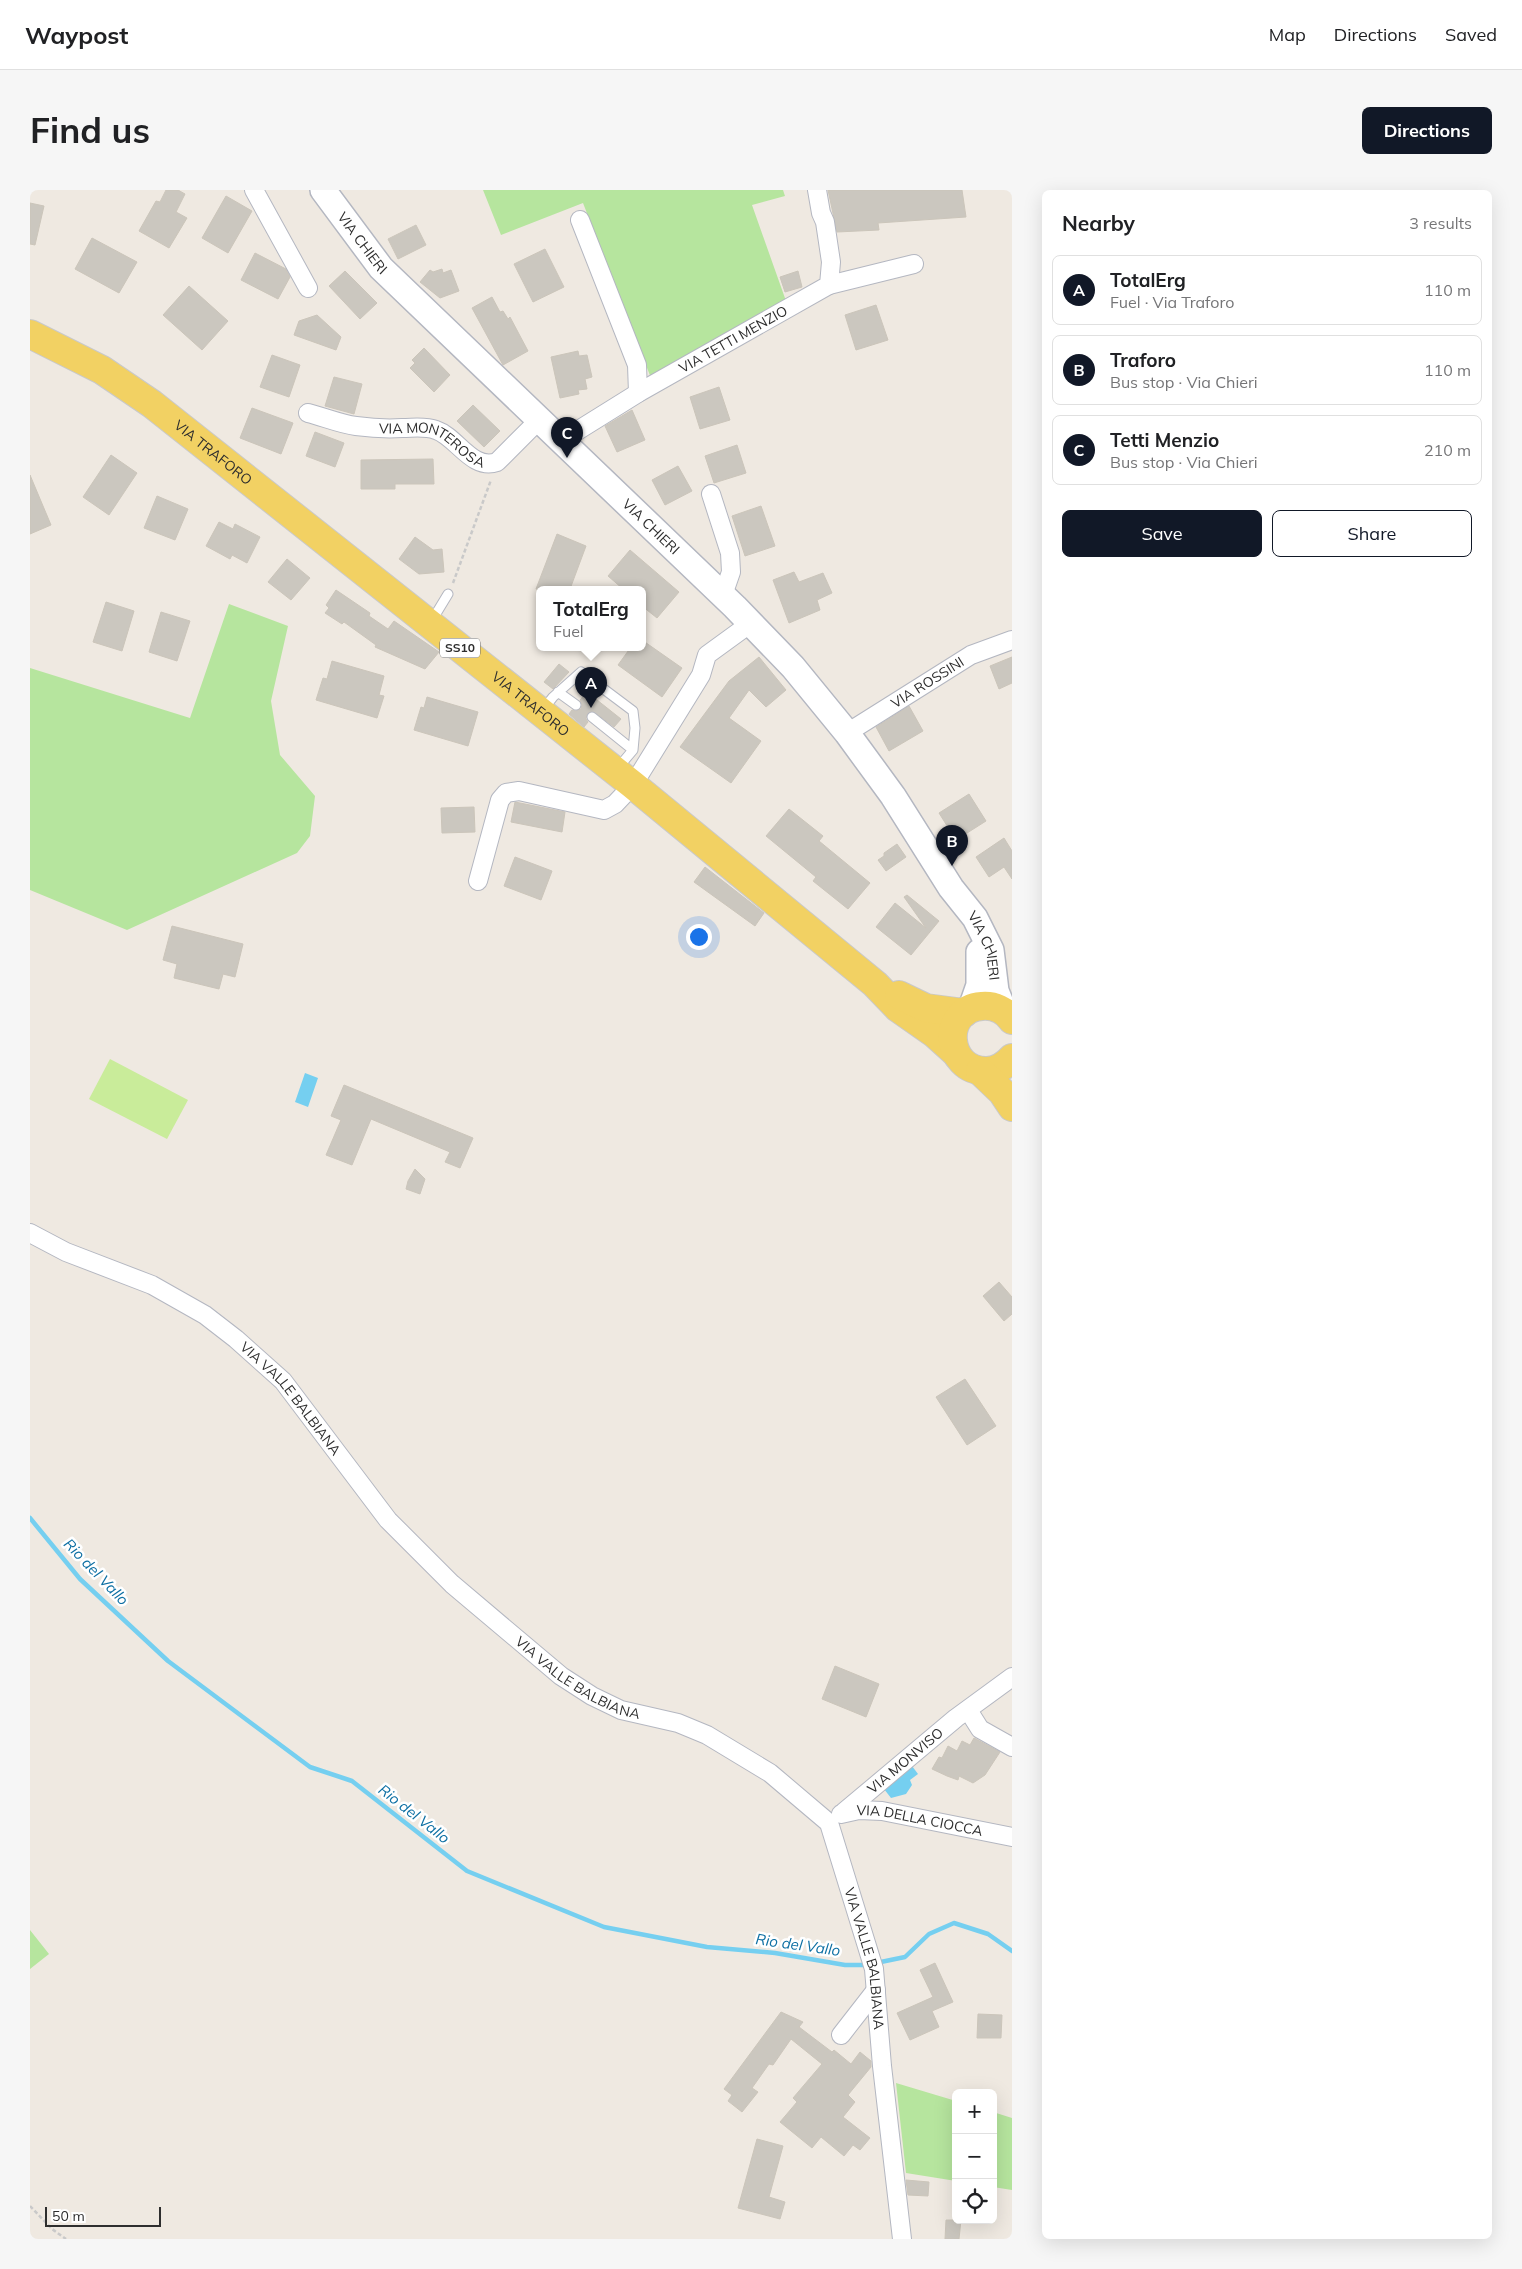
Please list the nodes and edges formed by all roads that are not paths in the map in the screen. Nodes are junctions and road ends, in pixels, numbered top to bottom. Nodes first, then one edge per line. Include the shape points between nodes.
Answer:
1 (254, 190) edge
2 (323, 190) edge
3 (817, 190) edge
4 (580, 220) dead end
5 (914, 264) dead end
6 (829, 285) junction
7 (308, 288) dead end
8 (30, 334) edge
9 (638, 393) junction
10 (308, 413) dead end
11 (539, 420) junction
12 (561, 441) junction
13 (711, 494) dead end
14 (448, 594) road end
15 (723, 595) junction
16 (752, 623) junction
17 (430, 625) junction
18 (1012, 640) edge
19 (558, 692) junction
20 (576, 705) dead end
21 (540, 712) junction
22 (592, 717) dead end
23 (847, 733) junction
24 (633, 750) junction
25 (624, 778) junction
26 (478, 881) dead end
27 (951, 888) junction
28 (875, 984) junction
29 (1009, 1009) edge
30 (968, 1011) junction
31 (955, 1052) junction
32 (1012, 1058) edge
33 (980, 1071) junction
34 (1012, 1107) edge
35 (30, 1233) edge
36 (1012, 1677) edge
37 (968, 1710) junction
38 (1012, 1747) edge
39 (844, 1812) junction
40 (829, 1823) junction
41 (1012, 1837) edge
42 (876, 1990) junction
43 (841, 2035) dead end
44 (902, 2239) edge

1 - 7 street
2 - 11 main road, VIA CHIERI via 381,268
3 - 6 street via 820,213 826,222 831,262
4 - 9 street via 637,365
5 - 6 street, VIA TETTI MENZIO
6 - 9 street, VIA TETTI MENZIO
8 - 17 main road, VIA TRAFORO / SS10 via 102,370 152,404
9 - 12 street, VIA TETTI MENZIO
10 - 11 street, VIA MONTEROSA via 355,426 439,430 484,464 490,465 497,462
11 - 12 main road, VIA CHIERI
12 - 15 main road, VIA CHIERI
13 - 15 street via 730,553 731,572
14 - 17 lane
15 - 16 main road, VIA CHIERI
16 - 23 main road, VIA CHIERI
16 - 25 street via 707,654 701,675
17 - 21 main road, VIA TRAFORO / SS10
18 - 23 street, VIA ROSSINI via 970,654
19 - 20 lane
19 - 21 lane
19 - 24 lane via 581,672 633,712
21 - 25 main road, VIA TRAFORO / SS10
22 - 24 lane
23 - 27 main road, VIA CHIERI via 893,796
24 - 25 lane
25 - 26 street via 615,804 604,810 519,791 506,793 500,800
25 - 28 main road, VIA TRAFORO / SS10
27 - 29 main road, VIA CHIERI via 988,941 996,991
27 - 30 main road, VIA CHIERI via 978,950 978,985
28 - 30 main road, VIA TRAFORO via 926,1008
28 - 31 main road, VIA TRAFORO via 898,1008
29 - 30 main road, VIA TRAFORO via 984,1006
30 - 31 main road via 953,1028
31 - 33 main road, VIA TRAFORO via 964,1065
32 - 33 main road via 997,1070
33 - 34 main road
35 - 40 street, VIA VALLE BALBIANA via 66,1252 152,1285 205,1315 236,1339 283,1381 388,1520 452,1584 561,1676 621,1710 678,1723 707,1735 770,1773
36 - 37 street, VIA MONVISO
37 - 38 street via 980,1729
37 - 39 street, VIA MONVISO
39 - 40 street, VIA DELLA CIOCCA
39 - 41 street, VIA DELLA CIOCCA via 882,1812
40 - 42 street, VIA VALLE BALBIANA via 862,1925
42 - 43 street
42 - 44 street, VIA VALLE BALBIANA

